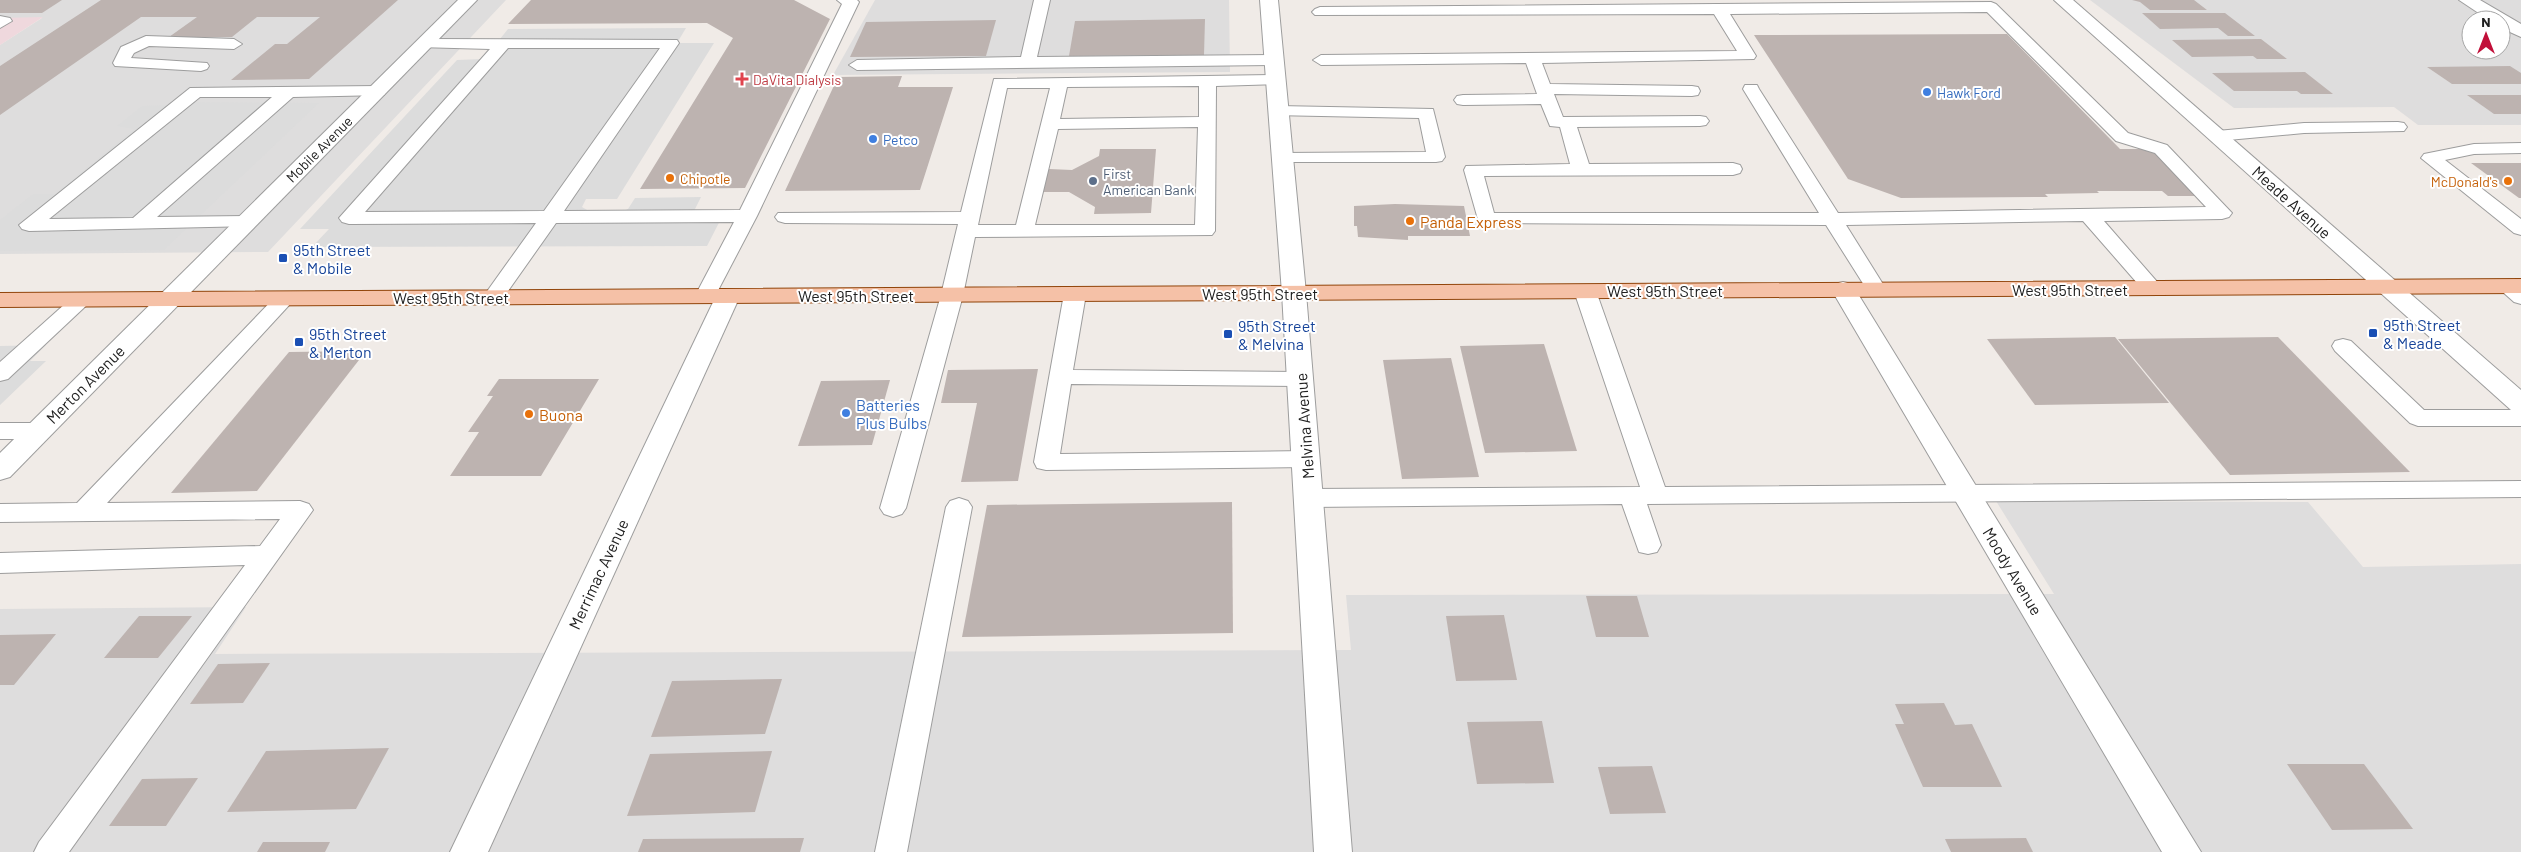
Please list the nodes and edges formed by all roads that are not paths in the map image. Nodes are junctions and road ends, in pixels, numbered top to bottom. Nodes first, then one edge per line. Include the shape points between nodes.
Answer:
1 (468, 0) edge
2 (845, 0) edge
3 (1042, 0) edge
4 (1269, 0) edge
5 (2063, 0) edge
6 (2468, 0) edge
7 (1719, 9) junction
8 (1320, 12) dead end
9 (2006, 22) junction
10 (1729, 24) junction
11 (2521, 32) edge
12 (424, 44) junction
13 (503, 44) junction
14 (1532, 58) junction
15 (1321, 60) dead end
16 (1028, 62) junction
17 (857, 65) dead end
18 (201, 66) junction
19 (1275, 70) junction
20 (1208, 81) junction
21 (1059, 83) junction
22 (1751, 89) dead end
23 (378, 91) junction
24 (1692, 91) dead end
25 (196, 92) junction
26 (288, 92) junction
27 (1546, 94) junction
28 (1463, 100) dead end
29 (1278, 112) junction
30 (1700, 121) dead end
31 (1207, 122) junction
32 (1567, 122) junction
33 (1050, 124) junction
34 (2398, 127) dead end
35 (2217, 136) junction
36 (2521, 148) edge
37 (1282, 158) junction
38 (1581, 169) junction
39 (1733, 169) dead end
40 (2496, 210) junction
41 (2521, 210) edge
42 (2088, 215) junction
43 (747, 216) junction
44 (550, 217) junction
45 (785, 217) dead end
46 (1832, 219) junction
47 (246, 222) junction
48 (139, 224) junction
49 (968, 225) junction
50 (2521, 229) edge
51 (1024, 231) junction
52 (2388, 287) junction
53 (2152, 288) junction
54 (1843, 290) junction
55 (1876, 290) junction
56 (2516, 290) edge
57 (1585, 291) junction
58 (1294, 293) junction
59 (1075, 294) junction
60 (952, 295) junction
61 (717, 296) junction
62 (494, 297) junction
63 (285, 298) junction
64 (82, 299) junction
65 (170, 299) junction
66 (0, 300) edge
67 (2343, 346) dead end
68 (0, 374) edge
69 (1060, 378) junction
70 (1300, 380) junction
71 (2521, 404) edge
72 (2521, 418) edge
73 (39, 431) junction
74 (0, 432) edge
75 (1306, 459) junction
76 (0, 470) edge
77 (2521, 489) edge
78 (1966, 493) junction
79 (1644, 496) junction
80 (1308, 498) junction
81 (959, 507) dead end
82 (893, 508) dead end
83 (84, 512) junction
84 (0, 513) edge
85 (1648, 546) dead end
86 (267, 555) junction
87 (0, 563) edge
88 (50, 852) edge
89 (469, 852) edge
90 (891, 852) edge
91 (1333, 852) edge
92 (2182, 852) edge

1 - 12 street, Mobile Avenue
2 - 43 lane via 851,2
3 - 16 lane
4 - 19 street, Melvina Avenue
5 - 35 street, Meade Avenue
6 - 11 street
7 - 8 lane
7 - 9 lane via 1991,7
7 - 10 lane
9 - 10 lane
9 - 42 lane via 2122,137 2161,149 2222,213
10 - 14 lane via 1748,56
12 - 13 lane
12 - 23 street, Mobile Avenue
13 - 44 lane via 671,43
13 - 44 lane via 349,218
14 - 15 lane
14 - 27 lane
16 - 17 lane
16 - 19 lane
18 - 18 lane via 234,44 146,41 127,50 121,62
18 - 25 lane
19 - 20 lane
19 - 29 street, Melvina Avenue
20 - 21 lane
20 - 31 lane
21 - 33 lane
21 - 49 lane via 1000,83
22 - 46 lane
23 - 26 lane
23 - 47 street, Mobile Avenue
24 - 27 lane
25 - 26 lane
25 - 48 lane via 29,225
26 - 48 lane
27 - 28 lane
27 - 32 lane via 1556,122
29 - 37 street, Melvina Avenue
29 - 37 lane via 1427,113 1436,158
30 - 32 lane
31 - 33 lane
31 - 51 lane via 1205,231
32 - 38 lane
33 - 51 lane
34 - 35 lane via 2304,128
35 - 52 street, Meade Avenue
36 - 40 lane via 2474,150 2430,158
37 - 58 street, Melvina Avenue
38 - 39 lane
38 - 46 lane via 1473,170 1486,219
40 - 41 lane
40 - 50 lane
42 - 46 lane
42 - 53 lane
43 - 44 lane
43 - 61 lane
44 - 62 lane
45 - 49 lane
46 - 55 lane
47 - 48 lane
47 - 65 street, Mobile Avenue
49 - 51 lane
49 - 60 lane
52 - 53 main road, West 95th Street
52 - 56 main road, West 95th Street
52 - 71 street, Meade Avenue
53 - 55 main road, West 95th Street
54 - 55 main road, West 95th Street
54 - 57 main road, West 95th Street
54 - 78 street, Moody Avenue
57 - 58 main road, West 95th Street
57 - 79 lane
58 - 59 main road, West 95th Street
58 - 70 street, Melvina Avenue
59 - 60 main road, West 95th Street
59 - 69 lane
60 - 61 main road, West 95th Street
60 - 82 lane
61 - 62 main road, West 95th Street
61 - 89 street, Merrimac Avenue
62 - 63 main road, West 95th Street
63 - 65 main road, West 95th Street
63 - 83 lane
64 - 65 main road, West 95th Street
64 - 66 main road, West 95th Street
64 - 68 lane
65 - 73 street, Merton Avenue
67 - 72 lane via 2418,418
69 - 70 lane
69 - 75 lane via 1046,462
70 - 75 street, Melvina Avenue
73 - 74 lane
73 - 76 street, Merton Avenue
75 - 80 street, Melvina Avenue
77 - 78 lane
78 - 79 lane
78 - 92 street, Moody Avenue
79 - 80 lane
79 - 85 lane
80 - 91 street, Melvina Avenue
81 - 90 lane
83 - 84 lane
83 - 86 lane via 300,510
86 - 87 lane
86 - 88 lane

